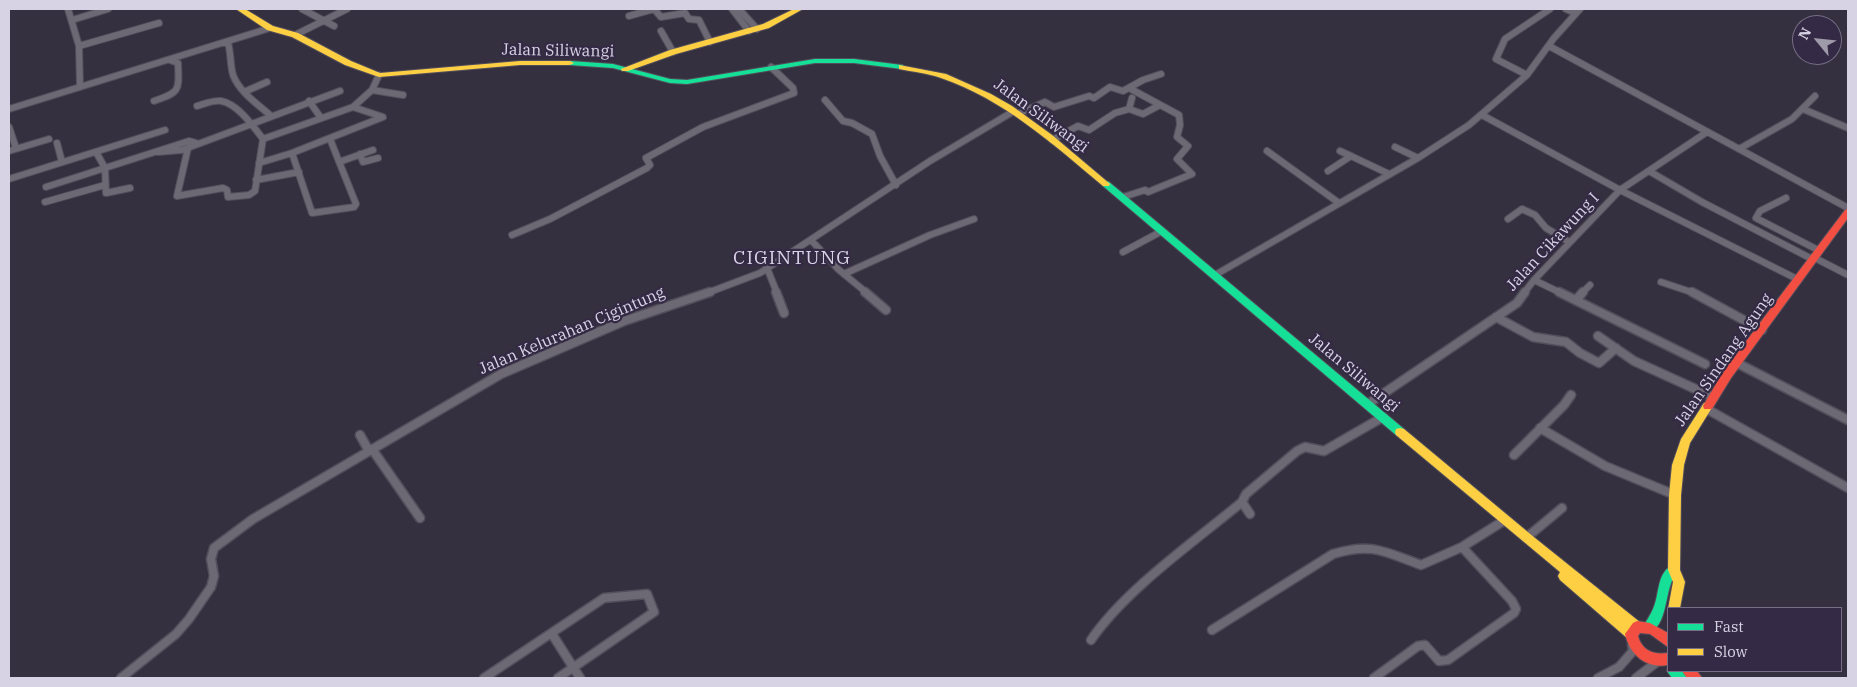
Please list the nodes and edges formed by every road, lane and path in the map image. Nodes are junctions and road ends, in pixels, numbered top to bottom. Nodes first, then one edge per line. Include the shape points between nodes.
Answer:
1 (68, 9) edge
2 (108, 9) edge
3 (240, 9) edge
4 (302, 9) edge
5 (347, 9) edge
6 (732, 9) edge
7 (739, 9) edge
8 (799, 9) edge
9 (1550, 9) edge
10 (1566, 9) edge
11 (1578, 11) edge
12 (629, 16) dead end
13 (72, 20) junction
14 (322, 21) junction
15 (159, 23) dead end
16 (334, 26) dead end
17 (270, 28) junction
18 (753, 30) junction
19 (661, 31) dead end
20 (295, 35) junction
21 (710, 42) junction
22 (222, 43) junction
23 (80, 46) junction
24 (1549, 46) junction
25 (673, 52) junction
26 (170, 60) junction
27 (771, 66) junction
28 (625, 68) junction
29 (1161, 74) dead end
30 (379, 75) junction
31 (1528, 75) junction
32 (267, 82) dead end
33 (80, 87) junction
34 (1129, 88) junction
35 (372, 90) junction
36 (340, 91) dead end
37 (244, 92) junction
38 (403, 95) dead end
39 (1815, 96) dead end
40 (1132, 98) dead end
41 (154, 100) dead end
42 (825, 100) dead end
43 (309, 101) junction
44 (197, 106) dead end
45 (1158, 106) dead end
46 (353, 107) junction
47 (9, 109) edge
48 (1803, 109) junction
49 (1129, 110) junction
50 (1016, 113) junction
51 (1482, 115) junction
52 (271, 116) junction
53 (321, 118) junction
54 (252, 123) junction
55 (9, 126) edge
56 (1848, 128) edge
57 (165, 130) dead end
58 (1707, 132) junction
59 (49, 139) dead end
60 (263, 139) junction
61 (330, 139) junction
62 (1052, 140) junction
63 (57, 143) dead end
64 (196, 143) junction
65 (1395, 147) dead end
66 (188, 148) junction
67 (1739, 149) junction
68 (12, 150) edge
69 (373, 150) dead end
70 (1267, 151) dead end
71 (1340, 151) dead end
72 (96, 152) junction
73 (158, 152) junction
74 (292, 153) junction
75 (360, 154) junction
76 (1351, 156) junction
77 (378, 158) dead end
78 (1418, 158) junction
79 (62, 162) junction
80 (339, 162) junction
81 (259, 164) junction
82 (105, 168) junction
83 (1328, 171) dead end
84 (1649, 171) junction
85 (299, 172) junction
86 (1389, 174) junction
87 (9, 179) edge
88 (256, 180) junction
89 (105, 185) junction
90 (896, 185) junction
91 (46, 187) dead end
92 (130, 188) dead end
93 (1620, 190) junction
94 (1123, 197) junction
95 (1786, 198) dead end
96 (45, 202) dead end
97 (1339, 204) junction
98 (1847, 215) edge
99 (974, 219) dead end
100 (1508, 219) dead end
101 (1162, 231) junction
102 (512, 235) dead end
103 (811, 240) junction
104 (1569, 242) junction
105 (1123, 252) dead end
106 (1814, 255) junction
107 (767, 268) junction
108 (844, 274) junction
109 (1215, 275) junction
110 (1848, 275) edge
111 (1534, 280) junction
112 (1799, 280) junction
113 (1661, 282) dead end
114 (1590, 285) dead end
115 (1576, 300) junction
116 (886, 310) dead end
117 (784, 313) dead end
118 (1496, 317) junction
119 (1762, 330) junction
120 (1598, 336) dead end
121 (1616, 348) junction
122 (1737, 363) junction
123 (1705, 364) dead end
124 (1571, 394) dead end
125 (1713, 397) junction
126 (1368, 404) junction
127 (1705, 408) junction
128 (1382, 417) junction
129 (1848, 420) edge
130 (1540, 428) junction
131 (360, 435) dead end
132 (371, 450) junction
133 (1514, 455) dead end
134 (1848, 488) edge
135 (1675, 495) junction
136 (1242, 502) junction
137 (1562, 508) dead end
138 (1250, 514) dead end
139 (420, 518) dead end
140 (1505, 520) junction
141 (1529, 540) junction
142 (1462, 548) junction
143 (1674, 570) junction
144 (1674, 607) edge
145 (1649, 627) junction
146 (1212, 630) dead end
147 (552, 634) junction
148 (1633, 635) junction
149 (1667, 639) edge
150 (1091, 640) dead end
151 (1664, 662) edge
152 (573, 668) junction
153 (121, 678) edge
154 (484, 678) edge
155 (558, 678) edge
156 (580, 678) edge
157 (1374, 678) edge
158 (1598, 678) edge
159 (1636, 678) edge

1 - 13 street
2 - 13 street
3 - 17 main road, Jalan Siliwangi
4 - 14 street
5 - 14 street
6 - 18 street
7 - 18 street
8 - 18 main road
9 - 31 street via 1505,39 1496,59
10 - 11 street
11 - 24 street
12 - 21 street via 654,10 662,17 685,13 689,19 699,20
13 - 23 street
14 - 16 street
14 - 20 street
15 - 23 street
17 - 20 main road, Jalan Siliwangi
17 - 22 street
18 - 21 main road
19 - 25 street
20 - 30 main road, Jalan Siliwangi
21 - 25 main road
22 - 26 street
22 - 37 street via 228,43 237,85
23 - 33 street
24 - 31 street
24 - 58 street
25 - 28 main road
26 - 33 street
26 - 41 street via 178,63 179,87 174,94
27 - 28 main road, Jalan Siliwangi via 687,82 670,81
27 - 50 main road, Jalan Siliwangi via 829,60 910,68 959,81
27 - 102 street via 794,93 696,130 646,158 650,165 647,168 550,219
28 - 30 main road, Jalan Siliwangi via 520,62
29 - 34 street
30 - 35 street
31 - 51 street
32 - 37 street
33 - 47 street
34 - 50 street, Jalan Kelurahan Cigintung via 1110,87 1094,98 1089,96 1054,106 1045,102
34 - 94 street via 1179,115 1177,137 1188,146 1177,159 1192,174 1148,192 1145,190
35 - 38 street
35 - 46 street
36 - 43 street
37 - 52 street
39 - 48 street
40 - 49 street
42 - 90 street via 843,121 872,134
43 - 52 street
43 - 53 street
44 - 54 street via 222,101
45 - 49 street via 1144,114
46 - 53 street
46 - 61 street via 383,117
48 - 56 street
48 - 67 street via 1792,119
49 - 62 street via 1115,113 1089,130 1078,126
50 - 62 main road, Jalan Siliwangi
50 - 90 street, Jalan Kelurahan Cigintung
51 - 78 street
51 - 93 street
52 - 54 street
53 - 60 street
54 - 60 street
54 - 64 street
55 - 68 street
57 - 72 street
58 - 67 street
58 - 84 street, Jalan Cikawung I
59 - 68 street
60 - 81 street
61 - 74 street
61 - 80 street
62 - 94 main road, Jalan Siliwangi
63 - 79 street
64 - 66 street
64 - 73 street via 190,141
65 - 78 street
66 - 73 street
66 - 88 street via 177,196 223,188 227,190 228,197 249,195 255,191
67 - 98 street
69 - 75 street
70 - 97 street
71 - 76 street
72 - 79 street
72 - 82 street
73 - 82 street
74 - 81 street
74 - 85 street
75 - 77 street via 364,162
75 - 80 street
76 - 83 street
76 - 86 street
78 - 86 street
79 - 87 street
80 - 85 street via 356,204 354,207 312,213
81 - 88 street
82 - 89 street
82 - 91 street
84 - 93 street, Jalan Cikawung I
84 - 106 street via 1702,202
85 - 88 street
86 - 97 street
89 - 92 street via 106,194
89 - 96 street
90 - 103 street, Jalan Kelurahan Cigintung
93 - 104 street, Jalan Cikawung I
93 - 112 street
94 - 101 main road, Jalan Siliwangi
95 - 106 street via 1760,211 1756,218
97 - 109 street
98 - 106 main road, Jalan Sindang Agung
99 - 108 street
100 - 104 street via 1522,209 1535,215 1546,228
101 - 105 street
101 - 109 main road, Jalan Siliwangi
103 - 107 street, Jalan Kelurahan Cigintung
103 - 108 street
104 - 111 street, Jalan Cikawung I
106 - 110 street
106 - 112 main road, Jalan Sindang Agung
107 - 117 street
107 - 132 street, Jalan Kelurahan Cigintung via 735,284 624,320 501,374
108 - 116 street
109 - 126 main road, Jalan Siliwangi
111 - 115 street
111 - 118 street, Jalan Cikawung I via 1516,303
112 - 119 main road, Jalan Sindang Agung
113 - 119 street via 1690,291
114 - 115 street
115 - 123 street
118 - 121 street via 1533,337 1566,342 1599,363
118 - 126 street, Jalan Cikawung I
119 - 122 main road, Jalan Sindang Agung
120 - 121 street
121 - 125 street via 1634,361
122 - 125 main road, Jalan Sindang Agung
122 - 129 street
124 - 130 street
125 - 127 main road, Jalan Sindang Agung
126 - 128 main road, Jalan Siliwangi
127 - 134 street
127 - 135 main road, Jalan Sindang Agung via 1685,442 1678,465
128 - 136 street via 1324,451 1301,448 1246,494
128 - 140 main road, Jalan Siliwangi
130 - 133 street
130 - 135 street via 1569,448 1617,472
131 - 132 street
132 - 139 street
132 - 153 street, Jalan Kelurahan Cigintung via 222,540 212,554 214,576 211,587 189,619 176,634
135 - 143 main road, Jalan Sindang Agung
136 - 138 street
136 - 150 street via 1139,588 1101,624
137 - 141 street
140 - 141 main road, Jalan Siliwangi
140 - 142 street
141 - 148 main road, Jalan Siliwangi via 1623,614
142 - 146 street via 1421,565 1371,547 1333,554
142 - 157 street via 1512,601 1516,609 1514,613 1448,660 1439,661 1425,644
143 - 144 main road via 1679,582
143 - 145 main road, Jalan Sindang Agung via 1667,577 1659,610
145 - 148 main road
145 - 149 main road
147 - 152 street
147 - 152 street via 604,598 647,594 654,612
147 - 154 street
148 - 151 main road, Jalan Siliwangi via 1643,655
148 - 158 street via 1633,651 1620,667
151 - 159 street
152 - 155 street
152 - 156 street

